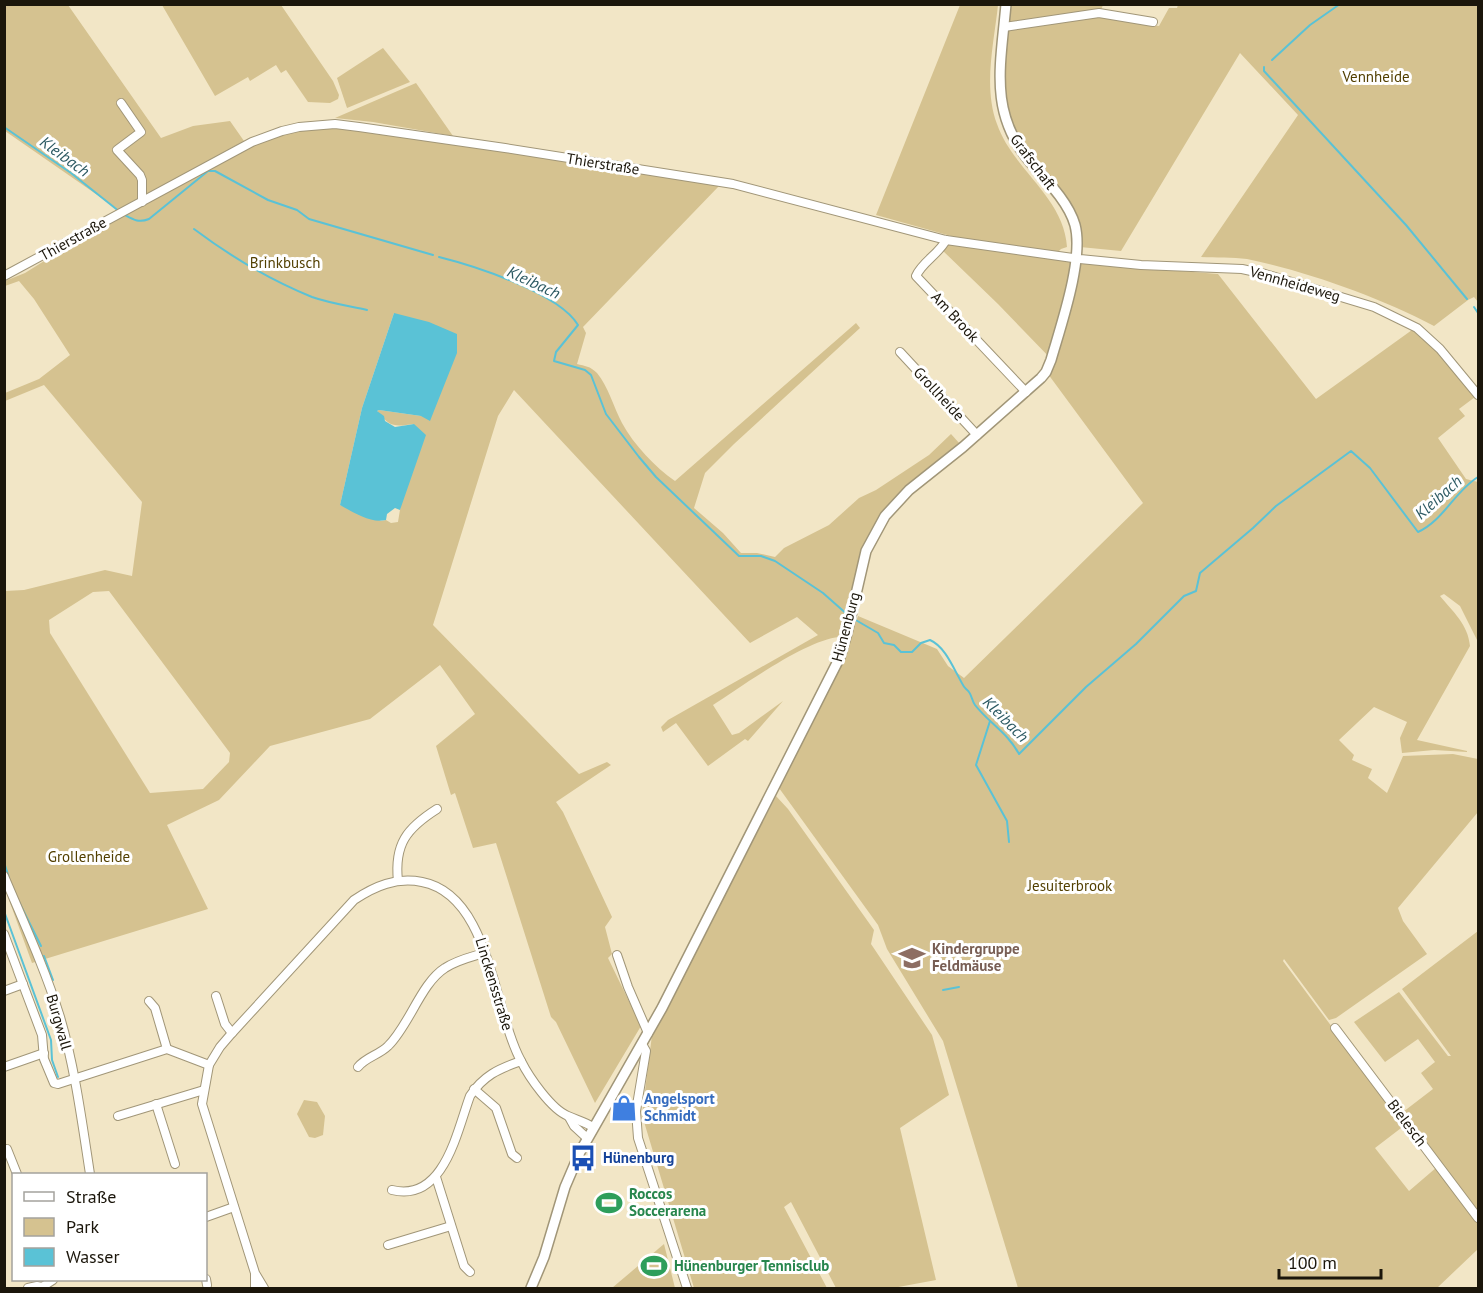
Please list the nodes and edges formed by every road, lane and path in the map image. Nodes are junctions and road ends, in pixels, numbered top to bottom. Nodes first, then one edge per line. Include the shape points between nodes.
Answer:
1 (1006, 4) edge
2 (1154, 22) dead end
3 (1004, 27) junction
4 (121, 103) dead end
5 (142, 202) junction
6 (946, 240) junction
7 (1076, 258) junction
8 (4, 276) edge
9 (900, 352) dead end
10 (1026, 392) junction
11 (1479, 395) edge
12 (977, 435) junction
13 (437, 809) dead end
14 (6, 881) edge
15 (398, 881) junction
16 (4, 934) edge
17 (484, 953) junction
18 (617, 955) dead end
19 (23, 984) junction
20 (4, 991) edge
21 (216, 996) dead end
22 (149, 1001) dead end
23 (1335, 1028) dead end
24 (232, 1032) junction
25 (648, 1033) junction
26 (642, 1044) junction
27 (167, 1049) junction
28 (44, 1053) junction
29 (521, 1061) junction
30 (209, 1065) junction
31 (4, 1067) edge
32 (358, 1067) dead end
33 (74, 1079) junction
34 (474, 1089) junction
35 (204, 1090) junction
36 (156, 1104) junction
37 (118, 1116) dead end
38 (569, 1117) junction
39 (593, 1127) junction
40 (587, 1138) junction
41 (8, 1149) dead end
42 (517, 1158) dead end
43 (175, 1164) dead end
44 (17, 1173) edge
45 (90, 1173) edge
46 (436, 1177) junction
47 (392, 1190) dead end
48 (234, 1207) junction
49 (207, 1217) edge
50 (1479, 1218) edge
51 (451, 1226) junction
52 (388, 1245) dead end
53 (470, 1272) dead end
54 (255, 1273) junction
55 (28, 1288) edge
56 (43, 1288) edge
57 (255, 1288) edge
58 (264, 1288) edge
59 (531, 1288) edge
60 (687, 1288) edge

1 - 3 street, Grafschaft
2 - 3 street via 1099,13
3 - 7 street, Grafschaft via 1000,92 1005,121 1023,154 1070,214
4 - 5 street via 141,132 117,150 140,175
5 - 6 street, Thierstraße via 260,139 299,127 335,124 733,184
5 - 8 street, Thierstraße
6 - 7 street, Thierstraße
6 - 10 street, Am Brook via 916,276
7 - 10 street, Hünenburg via 1051,360 1046,372
7 - 11 street, Vennheideweg via 1242,269 1374,307 1429,337
9 - 12 street, Grollheide
10 - 12 street, Hünenburg
12 - 25 street, Hünenburg via 909,490 885,516 866,551 840,657 831,677
13 - 15 street via 404,839 397,857
14 - 33 street, Burgwall via 60,1017
15 - 17 street, Linckensstraße via 430,884 456,899 471,919
15 - 24 street, Linckensstraße via 368,890 354,900
16 - 19 street
17 - 29 street, Linckensstraße
17 - 32 street via 453,963 436,975 388,1047 363,1060
18 - 25 street
19 - 20 street
19 - 28 street via 42,1035
21 - 24 street via 225,1024
22 - 27 street via 155,1008
23 - 50 street, Bielesch
24 - 30 street, Linckensstraße
25 - 26 street, Hünenburg
26 - 39 street, Hünenburg
26 - 60 street, Hünenburg via 646,1051 636,1111 638,1138
27 - 30 street
27 - 33 street
28 - 31 street
28 - 33 street via 54,1083
29 - 34 street via 491,1073
29 - 38 street, Linckensstraße via 541,1091
30 - 35 street, Linckensstraße
33 - 45 street, Burgwall
34 - 42 street via 496,1108 512,1154
34 - 46 street via 446,1163
35 - 36 street
35 - 48 street, Linckensstraße via 202,1104
36 - 37 street
36 - 43 street
38 - 39 street, Linckensstraße
38 - 40 street, Linckensstraße
39 - 40 street, Hünenburg
40 - 59 street, Hünenburg via 565,1187
41 - 44 street
46 - 47 street via 412,1190
46 - 51 street
48 - 49 street
48 - 54 street, Linckensstraße
51 - 52 street
51 - 53 street via 464,1266
54 - 57 street, Linckensstraße
54 - 58 street, Linckensstraße
55 - 56 street

